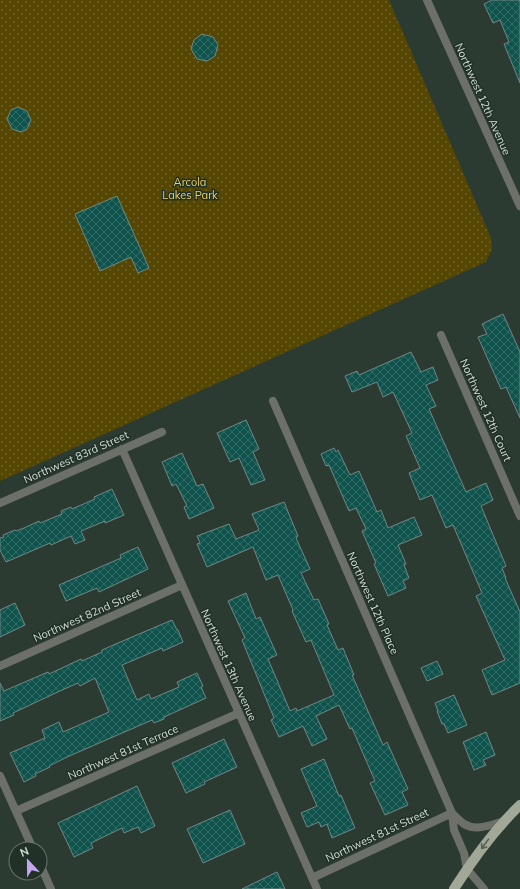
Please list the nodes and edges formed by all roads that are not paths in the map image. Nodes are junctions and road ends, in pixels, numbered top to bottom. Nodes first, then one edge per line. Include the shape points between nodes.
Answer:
1 (426, 0) edge
2 (520, 206) edge
3 (441, 335) dead end
4 (273, 401) dead end
5 (162, 432) dead end
6 (122, 449) junction
7 (0, 503) edge
8 (520, 516) edge
9 (182, 585) junction
10 (0, 666) edge
11 (239, 713) junction
12 (0, 776) edge
13 (520, 805) edge
14 (16, 811) junction
15 (452, 813) junction
16 (505, 821) junction
17 (29, 841) edge
18 (467, 869) junction
19 (312, 878) junction
20 (317, 889) edge
21 (454, 889) edge
22 (484, 889) edge

1 - 2 street, Northwest 12th Avenue
3 - 8 street, Northwest 12th Court
4 - 15 street, Northwest 12th Place
5 - 6 street, Northwest 83rd Street
6 - 7 street, Northwest 83rd Street
6 - 9 street, Northwest 13th Avenue
9 - 10 street, Northwest 82nd Street
9 - 11 street, Northwest 13th Avenue
11 - 14 street, Northwest 81st Terrace
11 - 19 street, Northwest 13th Avenue
12 - 14 street
13 - 16 main road
14 - 17 street
15 - 16 street, Northwest 12th Place via 463,823 477,828
15 - 18 street, Northwest 12th Place via 454,830 464,853
15 - 19 street, Northwest 81st Street
16 -> 18 main road
18 - 21 main road
18 - 22 street, Northwest 12th Place
19 - 20 street, Northwest 13th Avenue

